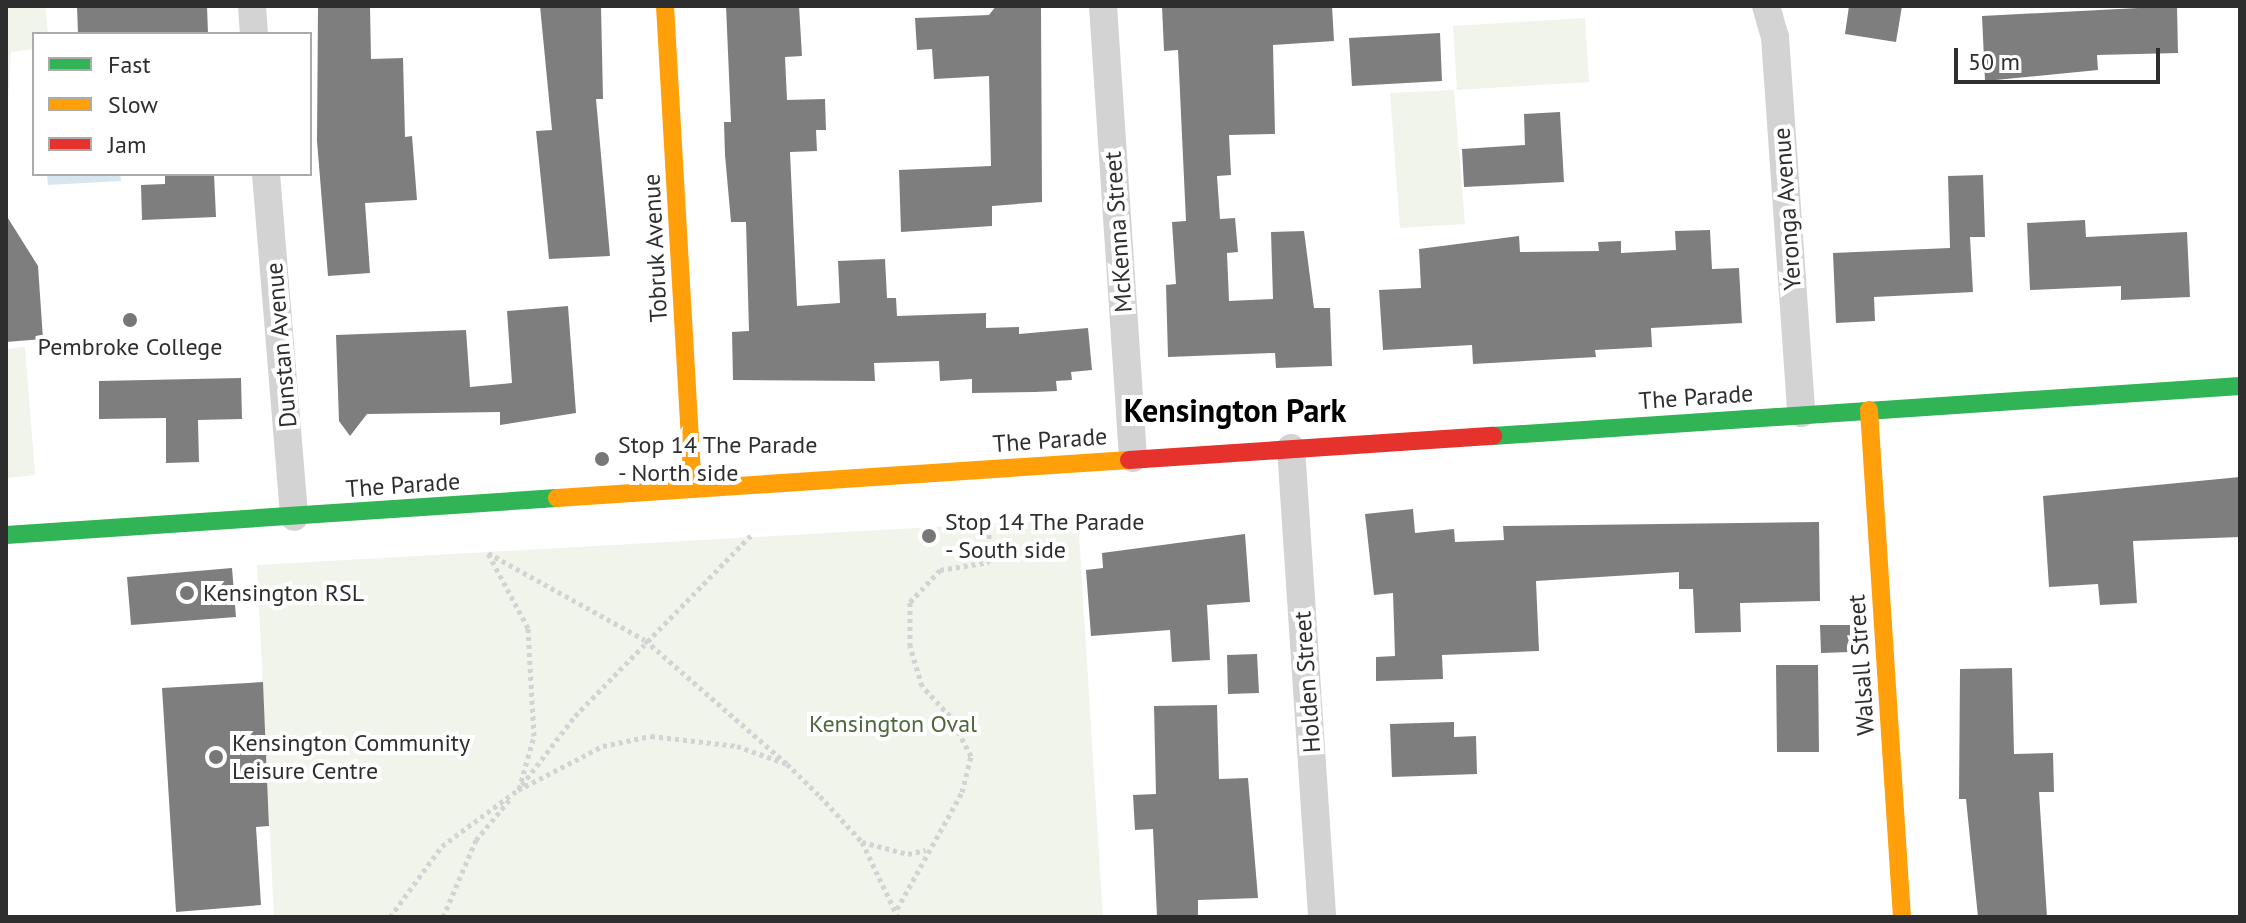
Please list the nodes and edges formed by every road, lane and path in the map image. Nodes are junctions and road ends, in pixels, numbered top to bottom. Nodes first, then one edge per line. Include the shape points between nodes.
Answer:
1 (252, 6) edge
2 (665, 6) edge
3 (1103, 6) edge
4 (1766, 6) edge
5 (254, 32) edge
6 (266, 176) edge
7 (2240, 386) edge
8 (1869, 410) junction
9 (1801, 413) junction
10 (1291, 448) junction
11 (1133, 458) junction
12 (693, 487) junction
13 (294, 517) junction
14 (989, 517) dead end
15 (753, 533) dead end
16 (6, 535) edge
17 (645, 640) junction
18 (787, 764) junction
19 (519, 789) junction
20 (862, 842) junction
21 (926, 850) junction
22 (897, 913) edge
23 (390, 917) edge
24 (443, 917) edge
25 (1322, 917) edge
26 (1902, 917) edge

1 - 5 street
2 - 12 main road, Tobruk Avenue
3 - 11 street, McKenna Street
4 - 9 street, Yeronga Avenue via 1775,37
6 - 13 street, Dunstan Avenue
7 - 8 main road, The Parade
8 - 9 main road, The Parade
8 - 26 main road, Walsall Street
9 - 10 main road, The Parade
10 - 11 main road, The Parade
10 - 25 street, Holden Street
11 - 12 main road, The Parade
12 - 13 main road, The Parade
13 - 16 main road, The Parade
14 - 21 path via 989,562 940,570 910,602 910,646 922,686 950,716 971,756 962,792
15 - 17 path
17 - 18 path
17 - 19 path
17 - 19 path via 488,553 528,628 534,736
18 - 19 path via 701,738 651,736 603,746
18 - 20 path
19 - 23 path via 442,846
19 - 24 path via 476,840
20 - 21 path via 908,854
20 - 22 path
21 - 22 path

